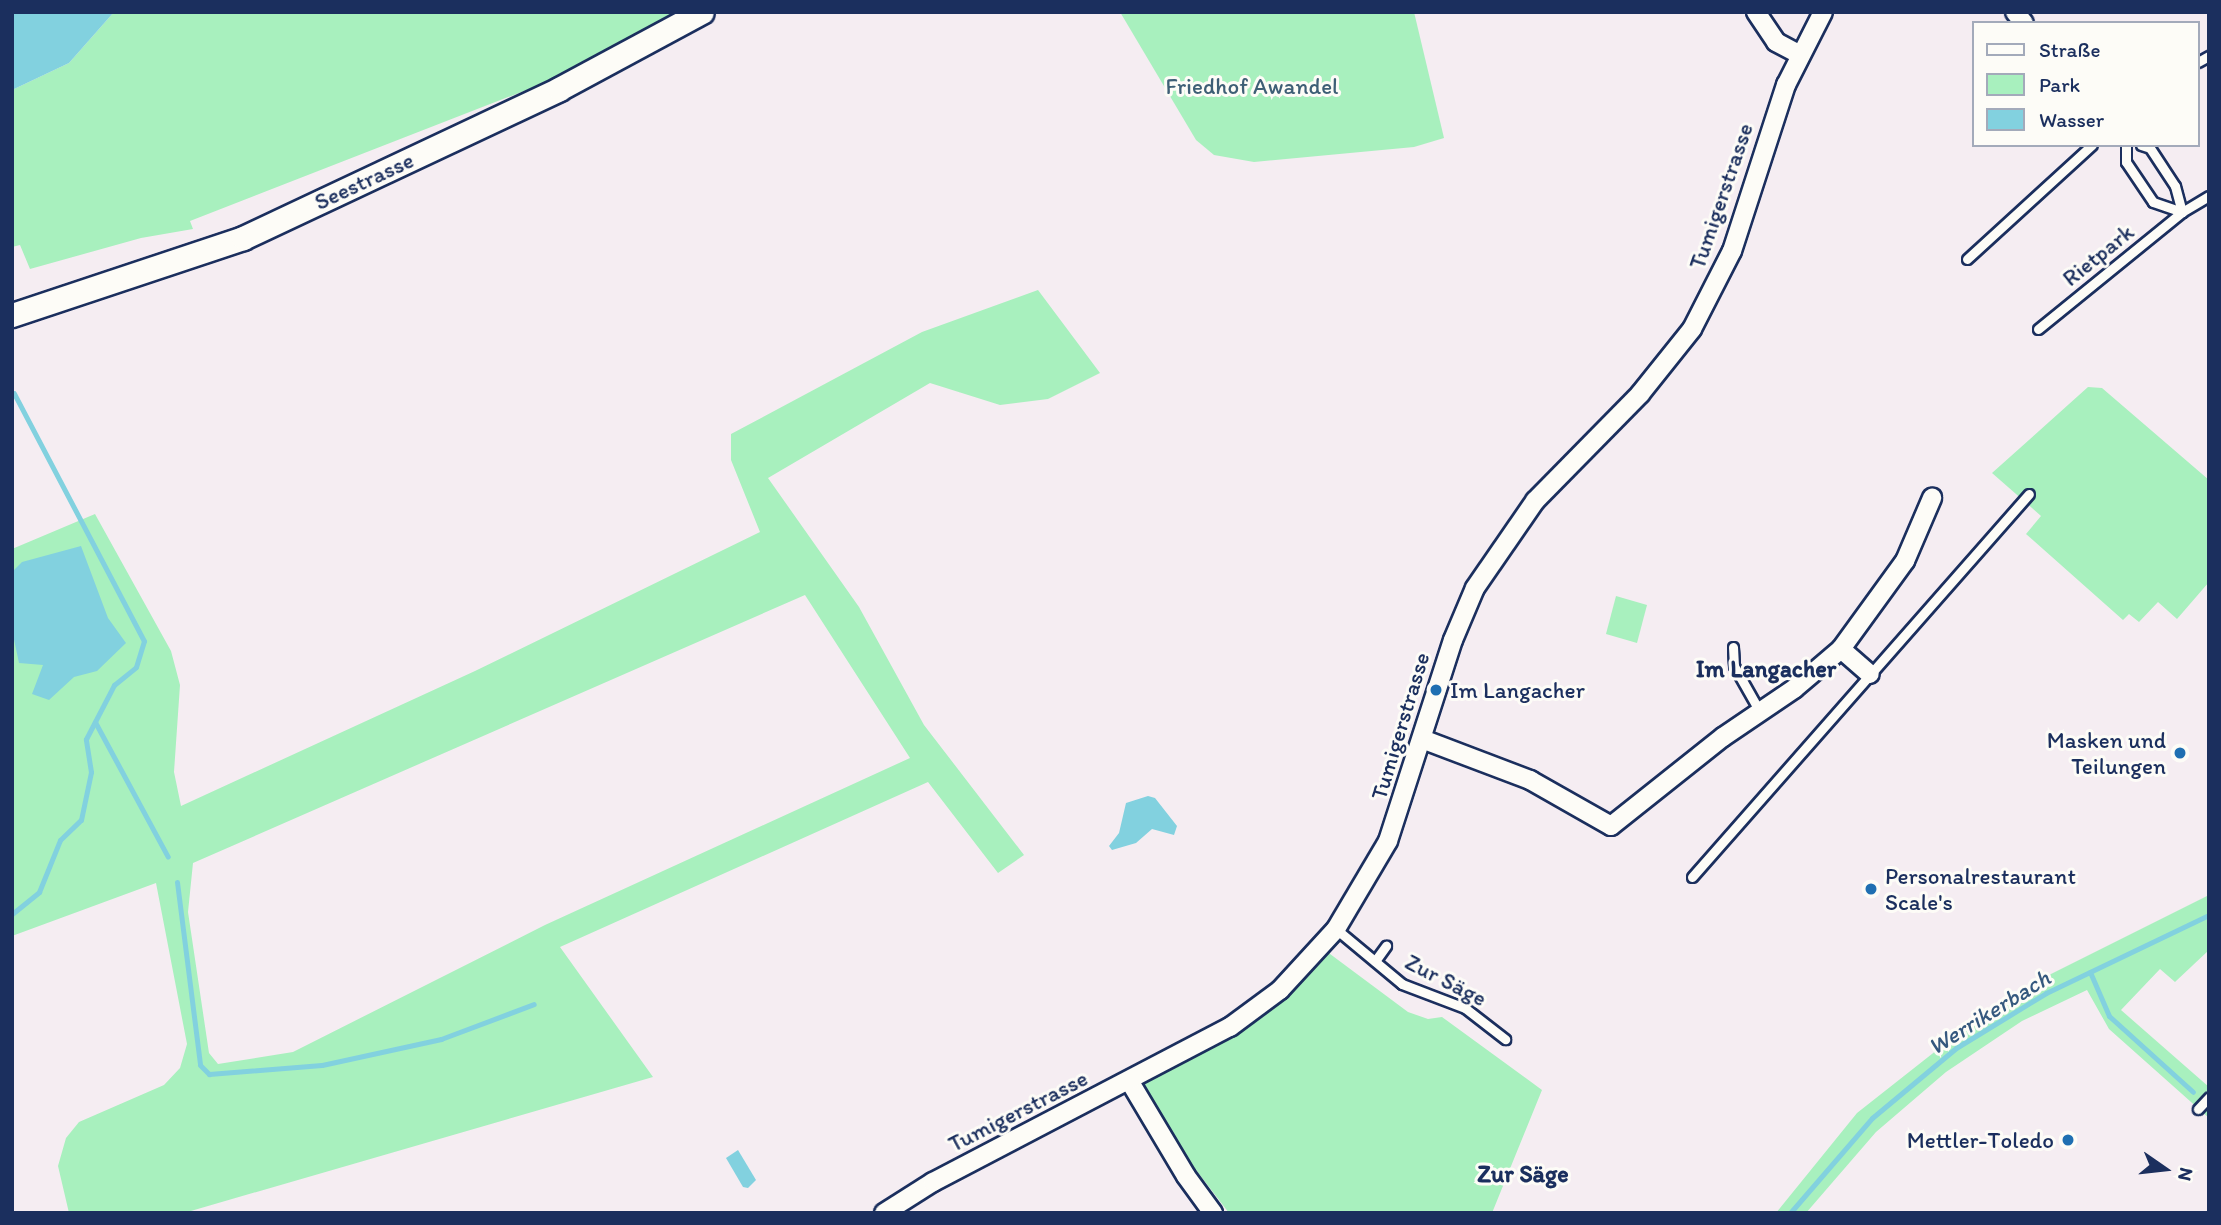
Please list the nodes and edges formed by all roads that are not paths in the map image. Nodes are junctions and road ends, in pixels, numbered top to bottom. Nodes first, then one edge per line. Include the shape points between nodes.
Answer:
1 (702, 12) edge
2 (1756, 12) edge
3 (1824, 12) edge
4 (1800, 55) junction
5 (2090, 147) edge
6 (2126, 147) edge
7 (2147, 147) edge
8 (2209, 196) edge
9 (2182, 212) junction
10 (1967, 259) dead end
11 (12, 315) edge
12 (2038, 329) dead end
13 (2029, 494) dead end
14 (1932, 498) dead end
15 (1841, 649) junction
16 (1729, 652) dead end
17 (1870, 674) junction
18 (1760, 712) junction
19 (1422, 739) junction
20 (1692, 877) dead end
21 (1336, 929) junction
22 (1386, 947) dead end
23 (1375, 961) junction
24 (1505, 1039) dead end
25 (1130, 1082) junction
26 (2209, 1097) edge
27 (2198, 1109) dead end
28 (884, 1213) edge
29 (1213, 1213) edge

1 - 11 street, Seestrasse via 559,89 243,238
2 - 4 street via 1776,41
3 - 4 street, Tumigerstrasse
4 - 19 street, Tumigerstrasse via 1779,102 1716,290 1665,365 1535,501 1494,554 1452,640
5 - 10 lane
6 - 9 lane via 2126,162 2154,202
7 - 9 lane via 2175,186
8 - 9 lane, Rietpark
9 - 12 lane, Rietpark
13 - 17 lane
14 - 15 street via 1905,561
15 - 17 street
15 - 18 street
16 - 18 lane
17 - 20 lane
18 - 19 street via 1611,825 1530,779
19 - 21 street, Tumigerstrasse via 1388,841
21 - 23 lane, Zur Säge
21 - 25 street, Tumigerstrasse via 1280,989 1240,1019
22 - 23 lane
23 - 24 lane, Zur Säge via 1402,984 1483,1019
25 - 28 street, Tumigerstrasse via 933,1182
25 - 29 street via 1178,1165
26 - 27 lane

